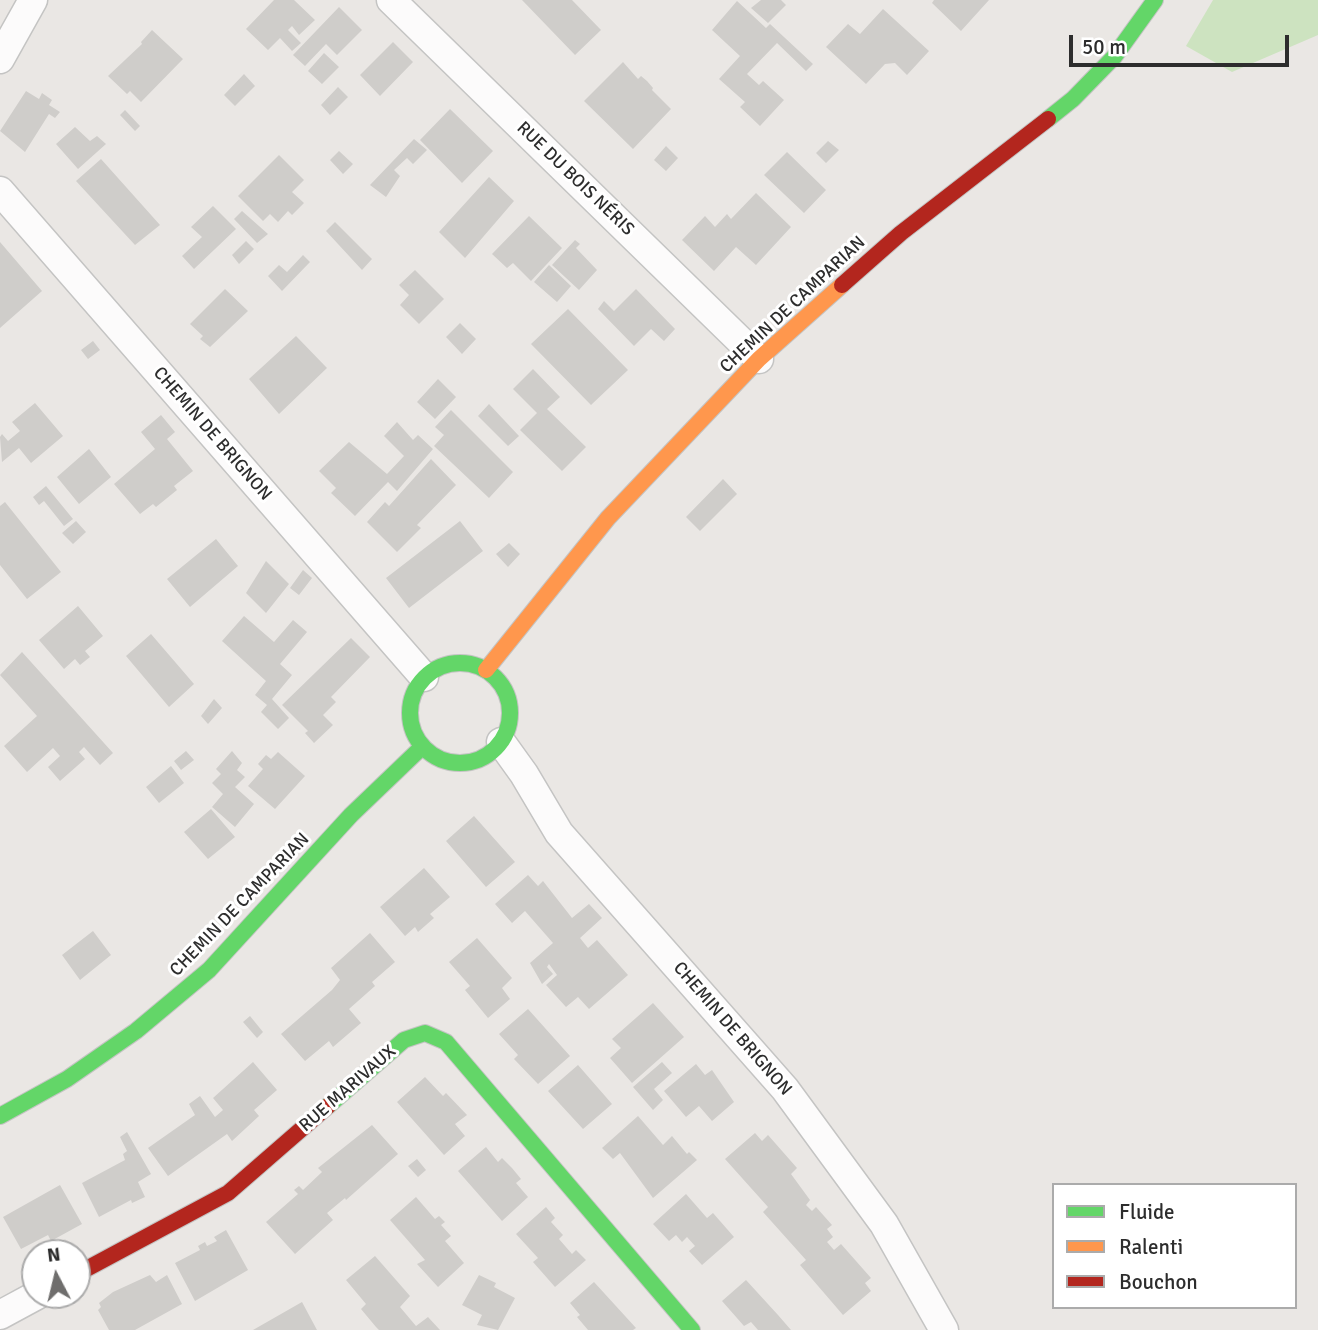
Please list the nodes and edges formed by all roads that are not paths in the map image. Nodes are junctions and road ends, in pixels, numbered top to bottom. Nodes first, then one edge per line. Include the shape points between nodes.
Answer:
1 (33, 0) edge
2 (391, 0) edge
3 (1155, 0) edge
4 (0, 59) edge
5 (0, 191) edge
6 (759, 359) junction
7 (486, 670) junction
8 (424, 677) junction
9 (501, 742) junction
10 (422, 747) junction
11 (0, 1116) edge
12 (91, 1266) edge
13 (21, 1304) edge
14 (0, 1315) edge
15 (692, 1330) edge
16 (944, 1330) edge

1 - 4 street
2 - 6 street, RUE DU BOIS NÉRIS
3 - 6 main road, CHEMIN DE CAMPARIAN via 1114,57 1073,99 901,233
5 - 8 street, CHEMIN DE BRIGNON
6 - 7 main road, CHEMIN DE CAMPARIAN via 608,519
7 - 8 main road via 454,662
7 - 9 main road via 499,680 510,711
8 - 10 main road via 409,711
9 - 10 main road via 477,761 463,763 448,762
9 - 16 street, CHEMIN DE BRIGNON via 559,833 785,1089 884,1224
10 - 11 main road, CHEMIN DE CAMPARIAN via 351,815 209,970 113,1047
12 - 15 main road, RUE MARIVAUX via 228,1193 404,1040 425,1032 446,1042
13 - 14 street

